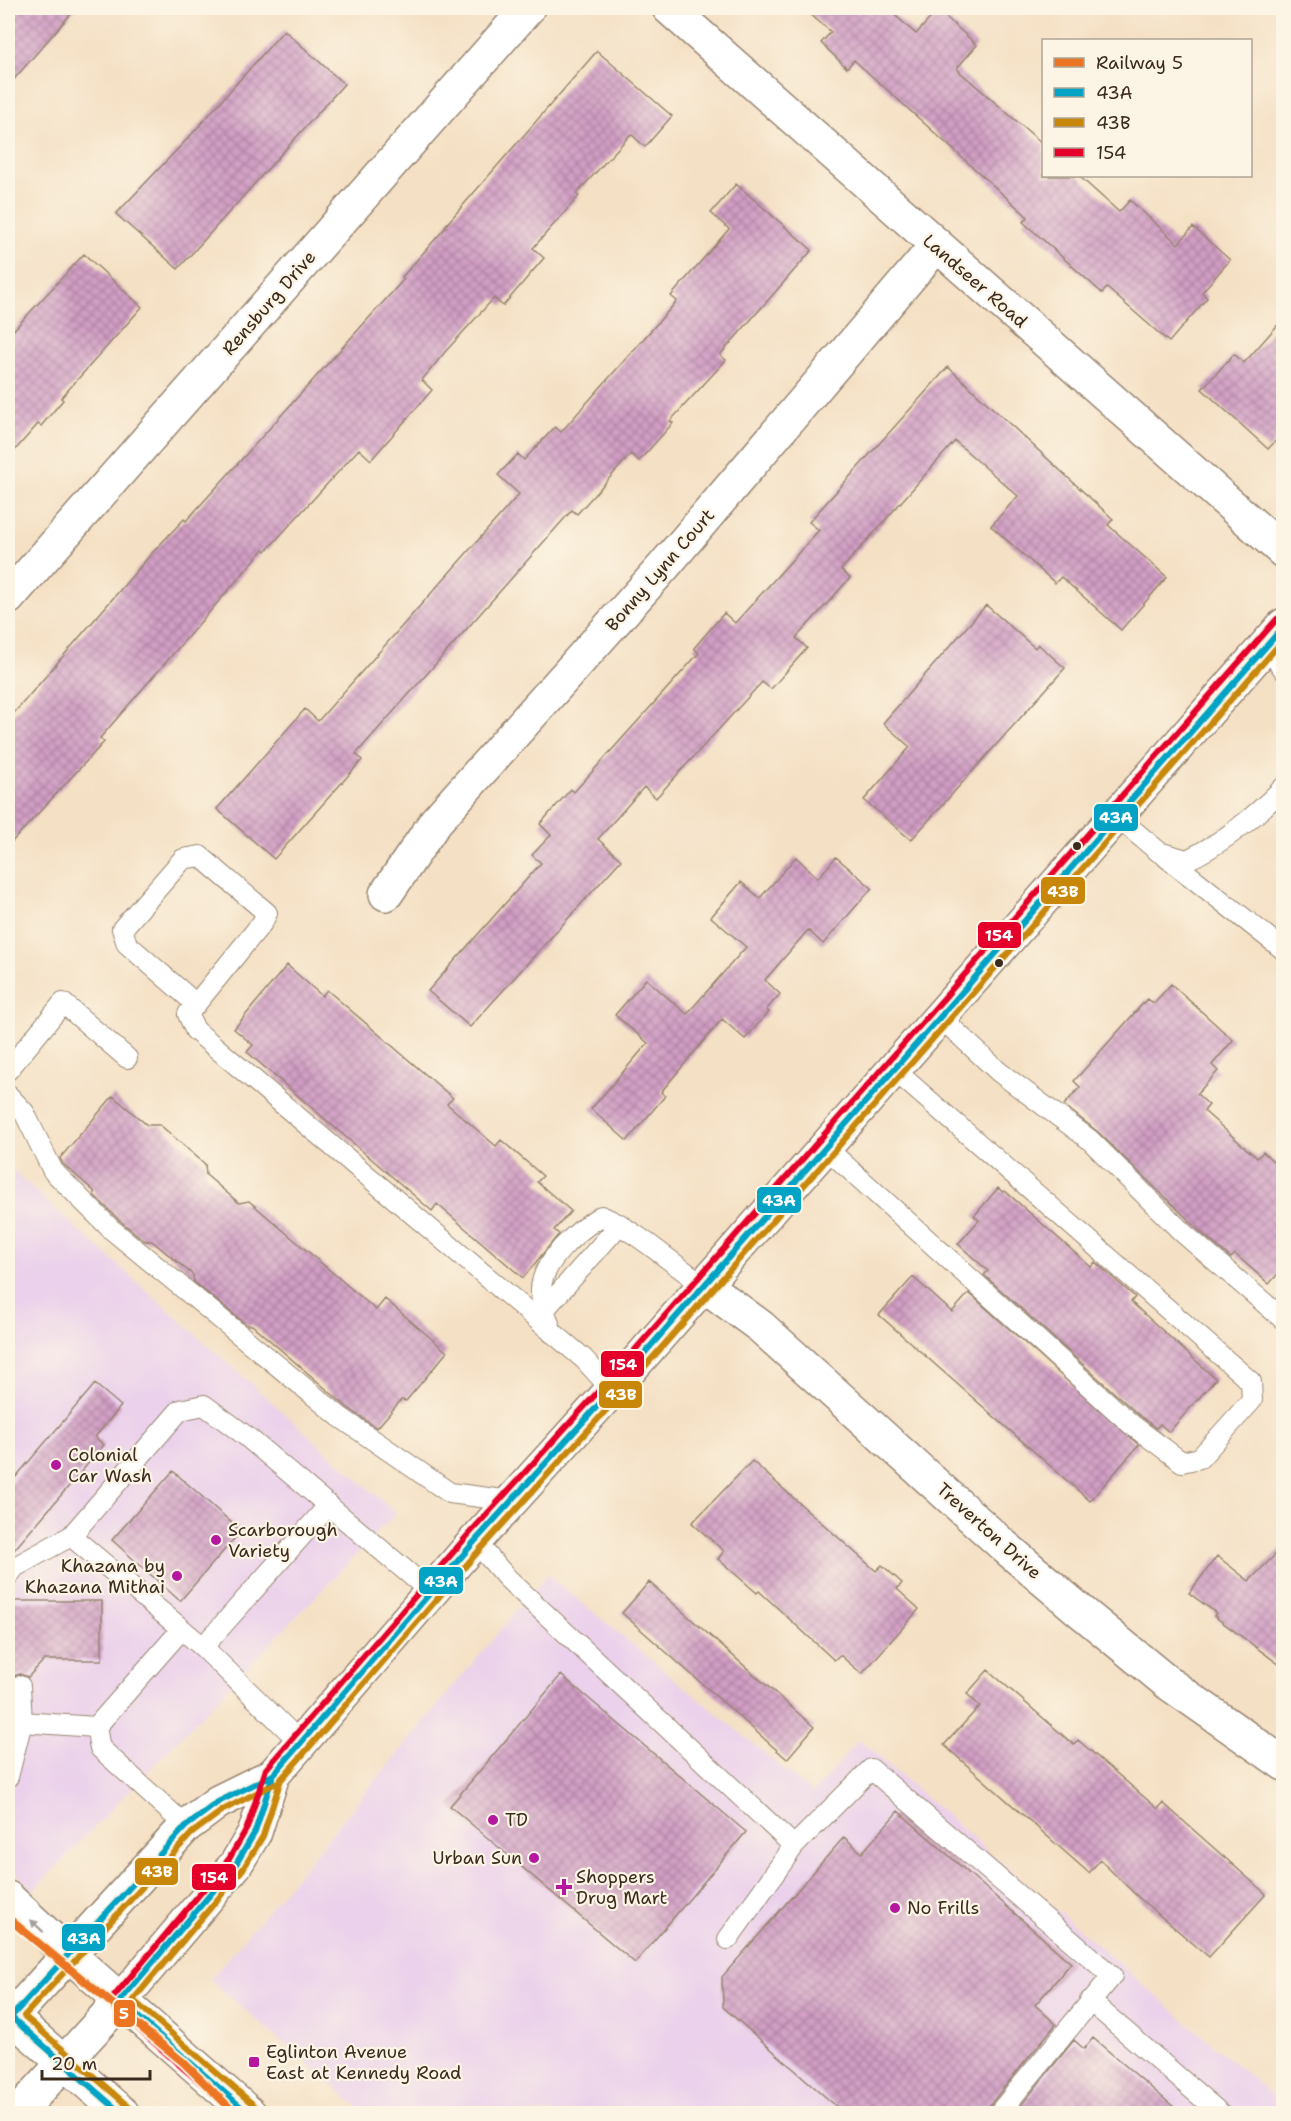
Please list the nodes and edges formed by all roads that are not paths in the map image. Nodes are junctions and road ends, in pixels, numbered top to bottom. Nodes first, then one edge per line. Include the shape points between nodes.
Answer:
1 (528, 8) edge
2 (669, 8) edge
3 (936, 246) junction
4 (1284, 552) edge
5 (8, 598) edge
6 (1278, 647) edge
7 (1284, 787) edge
8 (1116, 816) junction
9 (1159, 852) junction
10 (386, 894) dead end
11 (1284, 950) edge
12 (196, 1004) junction
13 (939, 1016) junction
14 (127, 1058) dead end
15 (892, 1068) junction
16 (8, 1070) edge
17 (8, 1095) edge
18 (825, 1147) junction
19 (620, 1224) junction
20 (704, 1285) junction
21 (545, 1309) junction
22 (1284, 1320) edge
23 (552, 1333) junction
24 (612, 1390) junction
25 (511, 1501) junction
26 (328, 1504) junction
27 (71, 1536) junction
28 (475, 1541) junction
29 (8, 1576) edge
30 (431, 1592) junction
31 (181, 1630) junction
32 (203, 1647) junction
33 (20, 1686) dead end
34 (12, 1718) edge
35 (96, 1727) junction
36 (301, 1743) junction
37 (1284, 1764) edge
38 (273, 1775) junction
39 (8, 1777) edge
40 (186, 1826) junction
41 (794, 1846) junction
42 (8, 1898) edge
43 (728, 1939) dead end
44 (68, 1954) junction
45 (120, 2001) junction
46 (1090, 2001) junction
47 (9, 2017) edge
48 (63, 2062) junction
49 (17, 2114) edge
50 (123, 2114) edge
51 (250, 2114) edge
52 (998, 2114) edge
53 (1221, 2114) edge

1 - 5 street, Rensburg Drive
2 - 3 street, Landseer Road
3 - 4 street, Landseer Road
3 - 10 street, Bonny Lynn Court via 664,566 436,821
6 - 8 street
7 - 9 lane via 1254,818 1206,851 1187,860
8 - 9 lane
8 - 13 street
9 - 11 lane
12 - 12 lane via 267,913 200,856 183,859 122,930 127,944
12 - 23 lane via 188,1014 195,1030
13 - 15 street
13 - 22 lane via 999,1072 1090,1140 1182,1232
14 - 16 lane via 63,1003
15 - 18 street
15 - 18 lane via 1251,1382 1252,1400 1200,1458 1182,1462 1132,1425
17 - 25 lane via 24,1112 53,1171 111,1229 340,1417 450,1493
18 - 20 street
19 - 20 lane
19 - 21 lane
19 - 21 lane via 602,1216 579,1230 543,1274 541,1293
20 - 24 street
20 - 37 street, Treverton Drive via 761,1328 1078,1609 1168,1683
21 - 23 lane
23 - 24 lane via 584,1359
24 - 25 street
25 - 28 street
26 - 27 lane via 204,1406 180,1410
26 - 30 lane
26 - 32 lane
27 - 29 lane via 15,1567
27 - 31 lane
28 - 30 street
28 - 41 lane via 507,1578
30 - 36 street
31 - 32 lane
31 - 35 lane
32 - 36 lane
33 - 34 lane
34 - 35 lane
34 - 39 lane
35 - 40 lane via 100,1748
36 - 38 street
38 - 40 street via 218,1802
38 - 45 street via 255,1832 236,1864
40 - 44 street
41 - 43 lane
41 - 46 lane via 871,1769 1112,1976
44 -> 42 street
44 - 45 street
44 - 47 street
45 - 48 street
45 - 51 street
46 - 52 lane
46 - 53 lane
47 - 48 street
48 - 49 street
48 - 50 street

